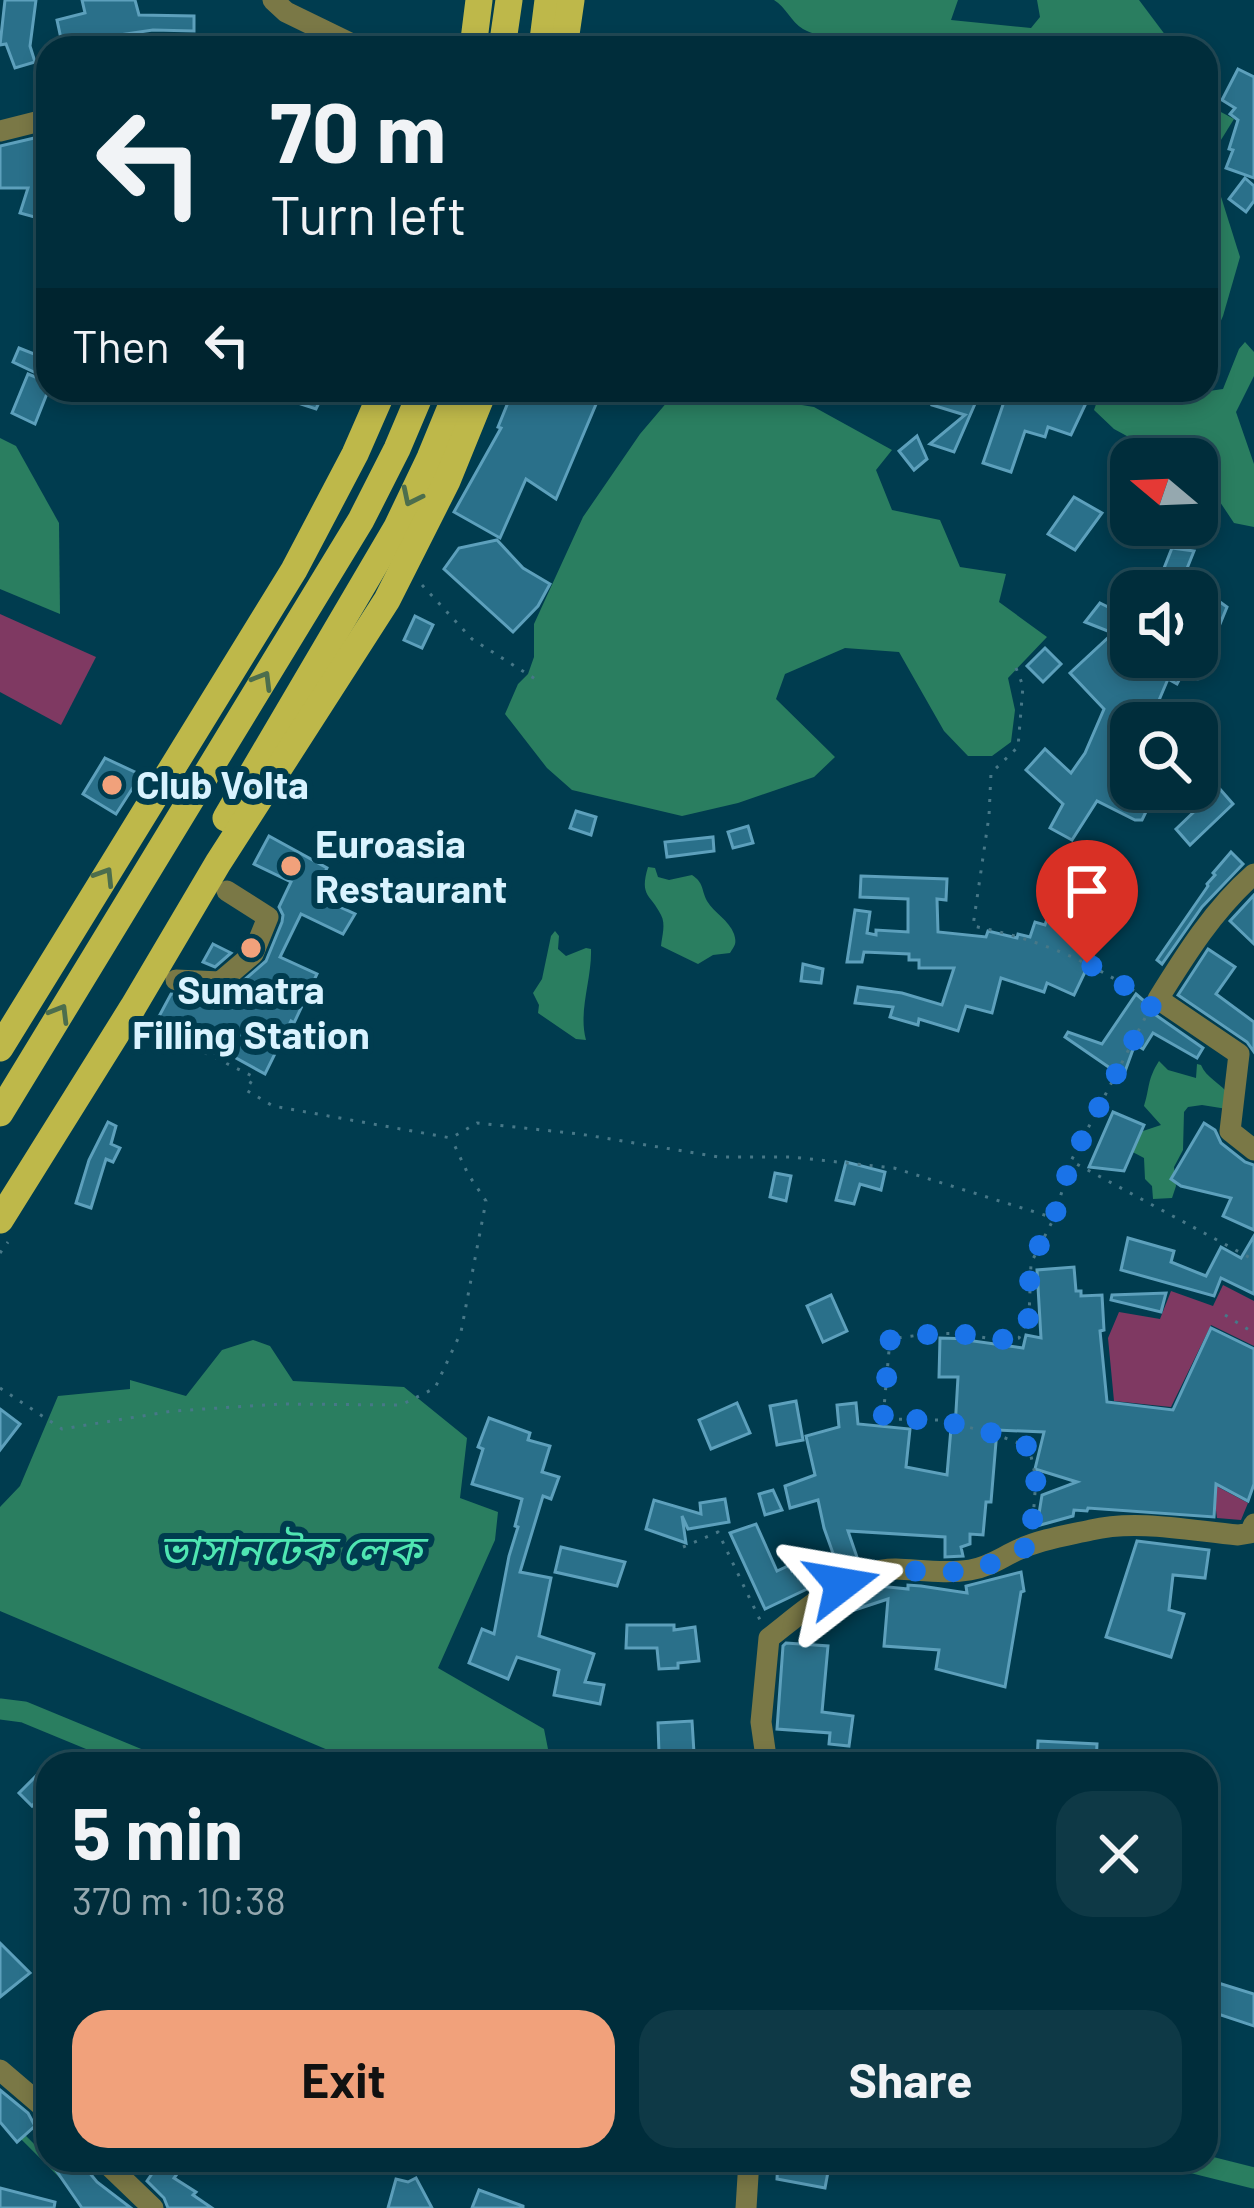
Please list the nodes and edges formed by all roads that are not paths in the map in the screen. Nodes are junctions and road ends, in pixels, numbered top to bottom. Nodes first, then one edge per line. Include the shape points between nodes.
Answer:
1 (274, 0) edge
2 (479, 0) edge
3 (509, 0) edge
4 (548, 0) edge
5 (572, 0) edge
6 (335, 36) edge
7 (474, 36) edge
8 (504, 36) edge
9 (544, 36) edge
10 (566, 36) edge
11 (36, 122) edge
12 (0, 131) edge
13 (378, 402) edge
14 (417, 402) edge
15 (453, 402) edge
16 (479, 402) edge
17 (1254, 874) edge
18 (227, 891) dead end
19 (176, 980) dead end
20 (0, 1048) edge
21 (0, 1113) edge
22 (1254, 1150) edge
23 (0, 1189) edge
24 (0, 1220) edge
25 (1254, 1524) edge
26 (765, 1752) edge
27 (0, 2070) edge
28 (36, 2101) edge
29 (115, 2172) edge
30 (748, 2172) edge
31 (152, 2208) edge
32 (746, 2208) edge

1 - 6 street
2 - 7 main road
3 - 8 main road
4 - 9 main road
5 - 10 main road
11 - 12 street
20 -> 13 main road via 293,571
21 -> 14 main road via 362,520
15 -> 23 main road via 397,527
16 - 24 main road via 387,600
17 - 22 street via 1197,937 1158,999 1239,1054 1230,1131
18 - 19 street via 268,917 253,954 220,982
25 - 26 street via 1238,1535 1098,1528 969,1570 893,1569 842,1584 769,1637
27 - 28 street
29 - 31 street
30 - 32 street

